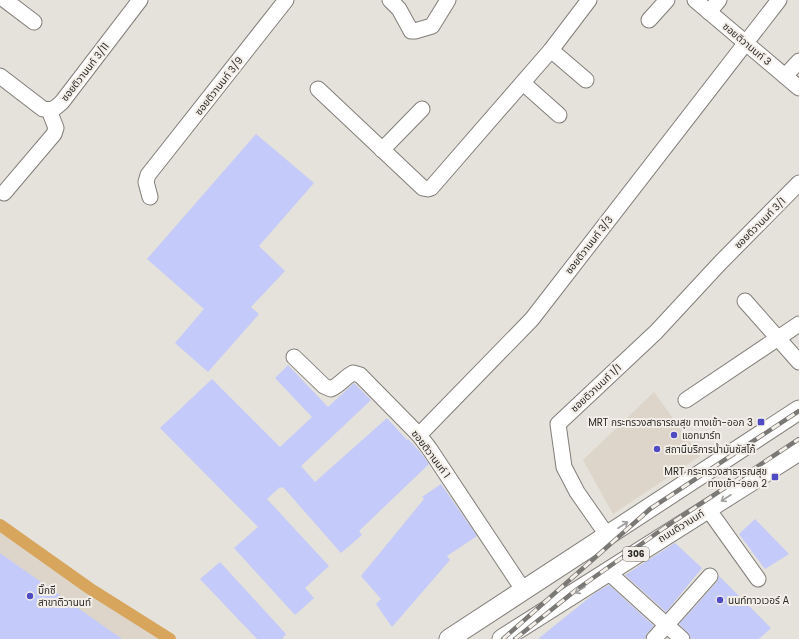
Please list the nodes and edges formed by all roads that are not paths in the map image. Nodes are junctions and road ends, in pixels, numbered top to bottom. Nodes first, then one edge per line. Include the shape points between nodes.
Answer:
1 (5, 0) edge
2 (140, 0) edge
3 (286, 0) edge
4 (390, 0) edge
5 (448, 0) edge
6 (589, 0) edge
7 (667, 0) edge
8 (695, 0) edge
9 (720, 0) edge
10 (780, 0) edge
11 (709, 12) junction
12 (649, 20) dead end
13 (34, 22) dead end
14 (746, 43) junction
15 (551, 50) junction
16 (799, 61) edge
17 (0, 76) edge
18 (784, 76) junction
19 (586, 80) dead end
20 (522, 83) junction
21 (799, 88) edge
22 (318, 89) dead end
23 (422, 109) dead end
24 (49, 110) junction
25 (559, 115) dead end
26 (382, 150) junction
27 (799, 183) edge
28 (4, 193) dead end
29 (150, 197) dead end
30 (720, 263) joint
31 (745, 301) dead end
32 (799, 324) edge
33 (777, 338) junction
34 (294, 357) dead end
35 (799, 362) edge
36 (686, 400) dead end
37 (799, 410) edge
38 (419, 435) junction
39 (799, 451) edge
40 (708, 509) junction
41 (607, 536) junction
42 (608, 572) junction
43 (710, 576) dead end
44 (758, 579) dead end
45 (517, 596) junction
46 (666, 625) junction
47 (449, 639) edge
48 (461, 639) edge
49 (502, 639) edge
50 (654, 639) edge
51 (682, 639) edge

1 - 13 street
2 - 24 street, ซอยติวานนท์ 3/11 via 62,102
3 - 29 street, ซอยติวานนท์ 3/9 via 148,175 146,182
4 - 5 street via 399,9 411,31 432,26
6 - 15 street
7 - 12 street
8 - 11 street, ซอยติวานนท์ 3
9 - 11 street
10 - 14 street, ซอยติวานนท์ 3/3
11 - 14 street, ซอยติวานนท์ 3
14 - 18 street, ซอยติวานนท์ 3
14 - 38 street, ซอยติวานนท์ 3/3 via 532,319
15 - 19 street
15 - 20 street
16 - 18 street
17 - 24 street via 43,109
18 - 21 street, ซอยติวานนท์ 3
20 - 25 street
20 - 26 street via 431,188 422,188
22 - 26 street
23 - 26 street
24 - 28 street via 56,128 54,134
27 - 30 street, ซอยติวานนท์ 3/1
30 - 41 street, ซอยติวานนท์ 1/1 via 656,332 558,424 564,467 577,492
31 - 33 street
32 - 33 street
33 - 35 street
33 - 36 street
34 - 38 street, ซอยติวานนท์ 1 via 324,386 331,389 354,373 360,375
41 -> 37 main road
38 - 45 street, ซอยติวานนท์ 1 via 466,502
39 -> 40 main road, ถนนติวานนท์ / 306
40 - 42 main road, ถนนติวานนท์ / 306
40 - 44 street
41 - 45 main road
42 - 46 street
42 -> 49 main road, ถนนติวานนท์ / 306
43 - 46 street
45 - 47 main road
45 - 48 main road
46 - 50 street
46 - 51 street

